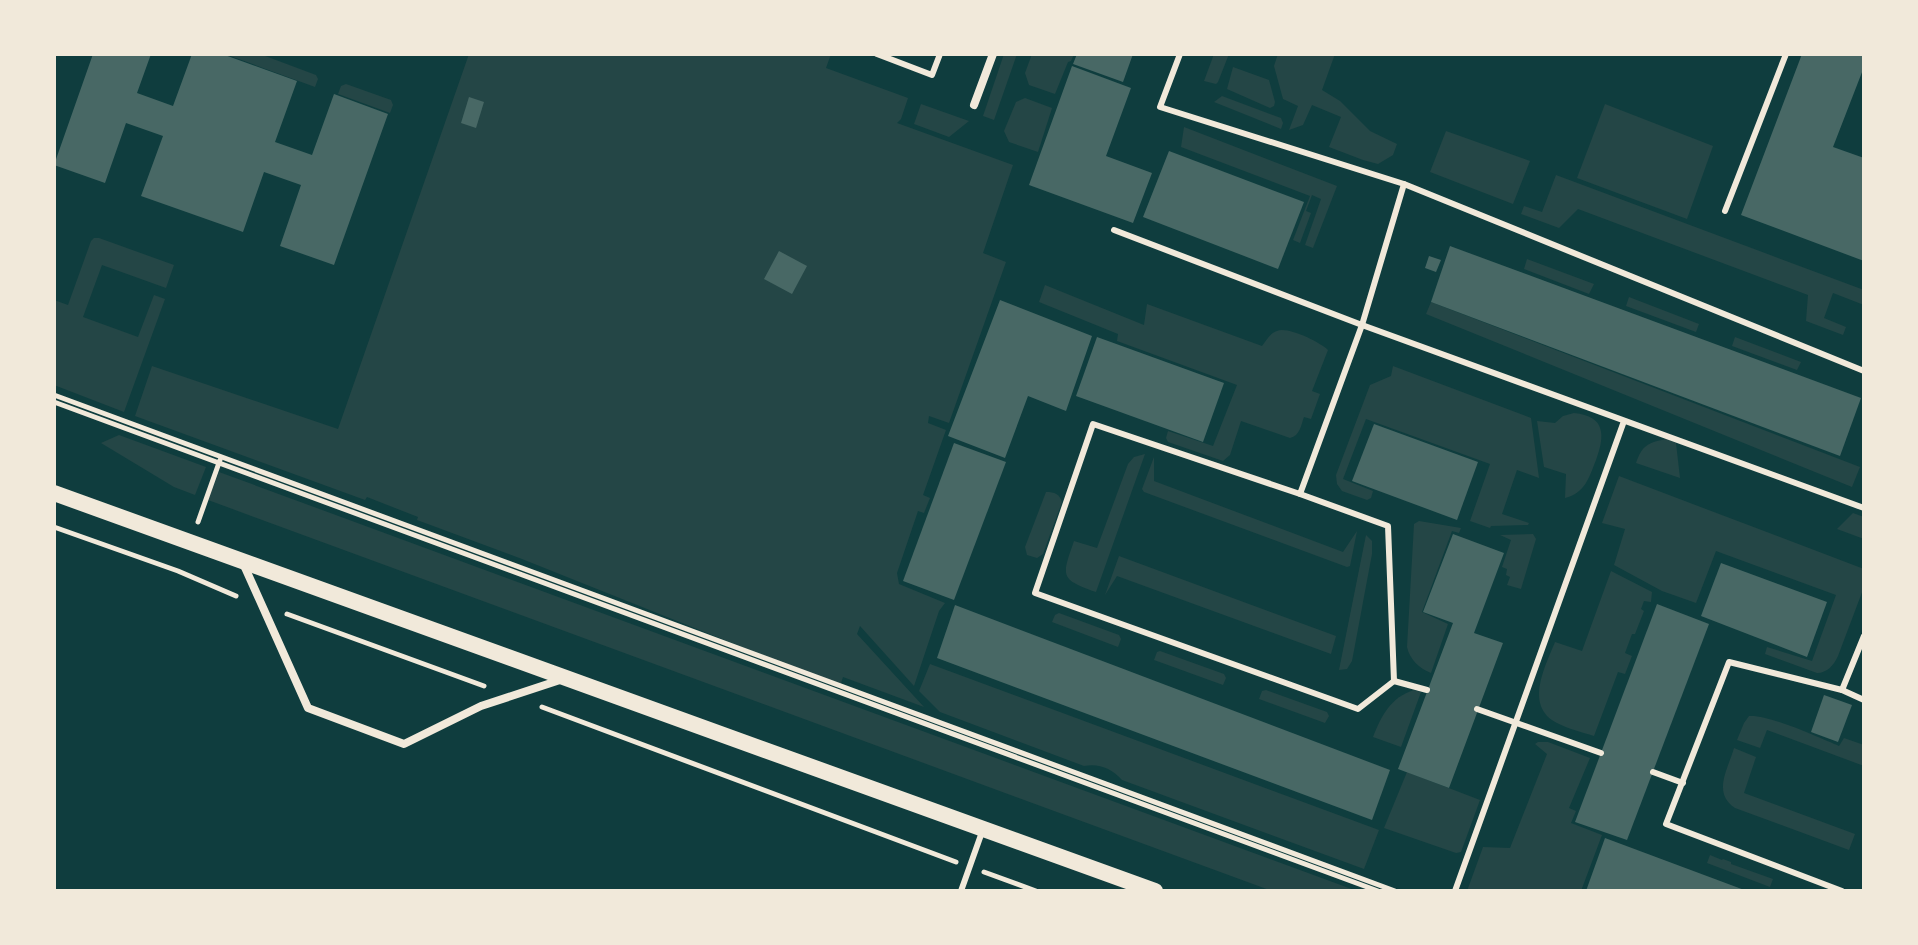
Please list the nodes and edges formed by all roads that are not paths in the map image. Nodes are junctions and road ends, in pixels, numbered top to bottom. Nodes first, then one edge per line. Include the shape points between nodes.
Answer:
1 (877, 54) edge
2 (940, 54) edge
3 (993, 54) edge
4 (1180, 54) edge
5 (1786, 54) edge
6 (974, 105) dead end
7 (1404, 184) junction
8 (1725, 211) dead end
9 (1114, 230) dead end
10 (1362, 325) junction
11 (1864, 371) edge
12 (1624, 421) junction
13 (54, 493) edge
14 (1300, 494) junction
15 (1864, 508) edge
16 (242, 562) junction
17 (1864, 636) edge
18 (564, 678) junction
19 (1394, 681) junction
20 (1427, 690) dead end
21 (1842, 690) junction
22 (1864, 700) edge
23 (1477, 709) dead end
24 (1516, 723) junction
25 (1601, 753) dead end
26 (1653, 772) dead end
27 (1683, 783) junction
28 (983, 829) junction
29 (961, 891) edge
30 (1155, 891) edge
31 (1455, 891) edge
32 (1842, 891) edge

1 - 2 lane via 932,75
3 - 6 street
4 - 7 lane via 1160,107
5 - 8 lane
7 - 10 lane
7 - 11 lane
9 - 10 lane
10 - 12 lane
10 - 14 lane
12 - 15 lane
12 - 24 lane
13 - 16 main road
14 - 19 lane via 1388,526
14 - 19 lane via 1093,424 1035,593 1358,709
16 - 18 main road
16 - 18 street via 308,708 404,744 481,706
17 - 21 lane
18 - 28 main road
19 - 20 lane
21 - 22 lane
21 - 27 lane via 1729,662
23 - 24 lane
24 - 25 lane
24 - 31 lane
26 - 27 lane
27 - 32 lane via 1666,824
28 - 29 lane
28 - 30 main road

